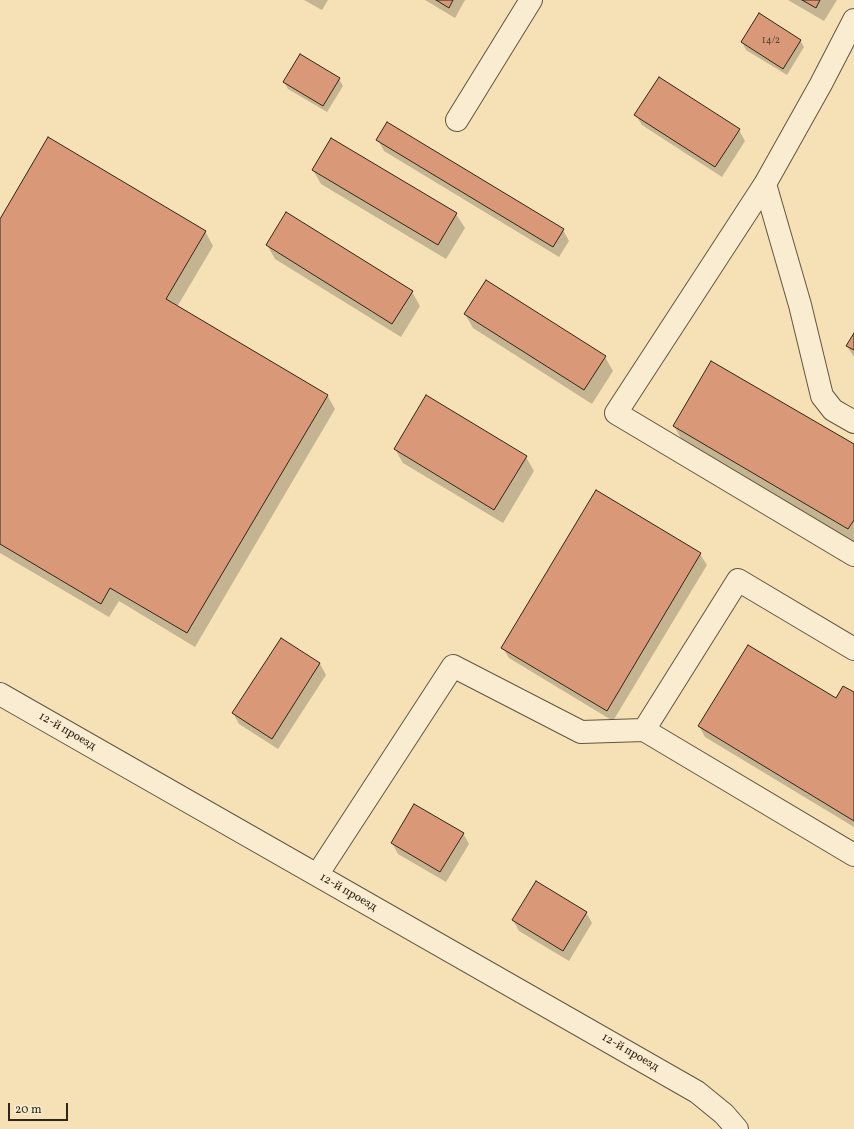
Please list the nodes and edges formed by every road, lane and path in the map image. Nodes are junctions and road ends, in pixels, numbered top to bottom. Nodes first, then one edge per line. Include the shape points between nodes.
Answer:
1 (531, 0) edge
2 (854, 20) edge
3 (457, 120) dead end
4 (765, 184) junction
5 (854, 422) edge
6 (854, 555) edge
7 (854, 649) edge
8 (0, 694) edge
9 (644, 730) junction
10 (854, 855) edge
11 (316, 875) junction
12 (736, 1129) edge

1 - 3 street
2 - 4 street
4 - 5 street via 800,305 822,396 833,410
4 - 6 street via 616,413
7 - 9 street via 738,580
8 - 11 street, 12-й проезд
9 - 10 street
9 - 11 street via 581,732 453,666
11 - 12 street, 12-й проезд via 697,1092 724,1114

